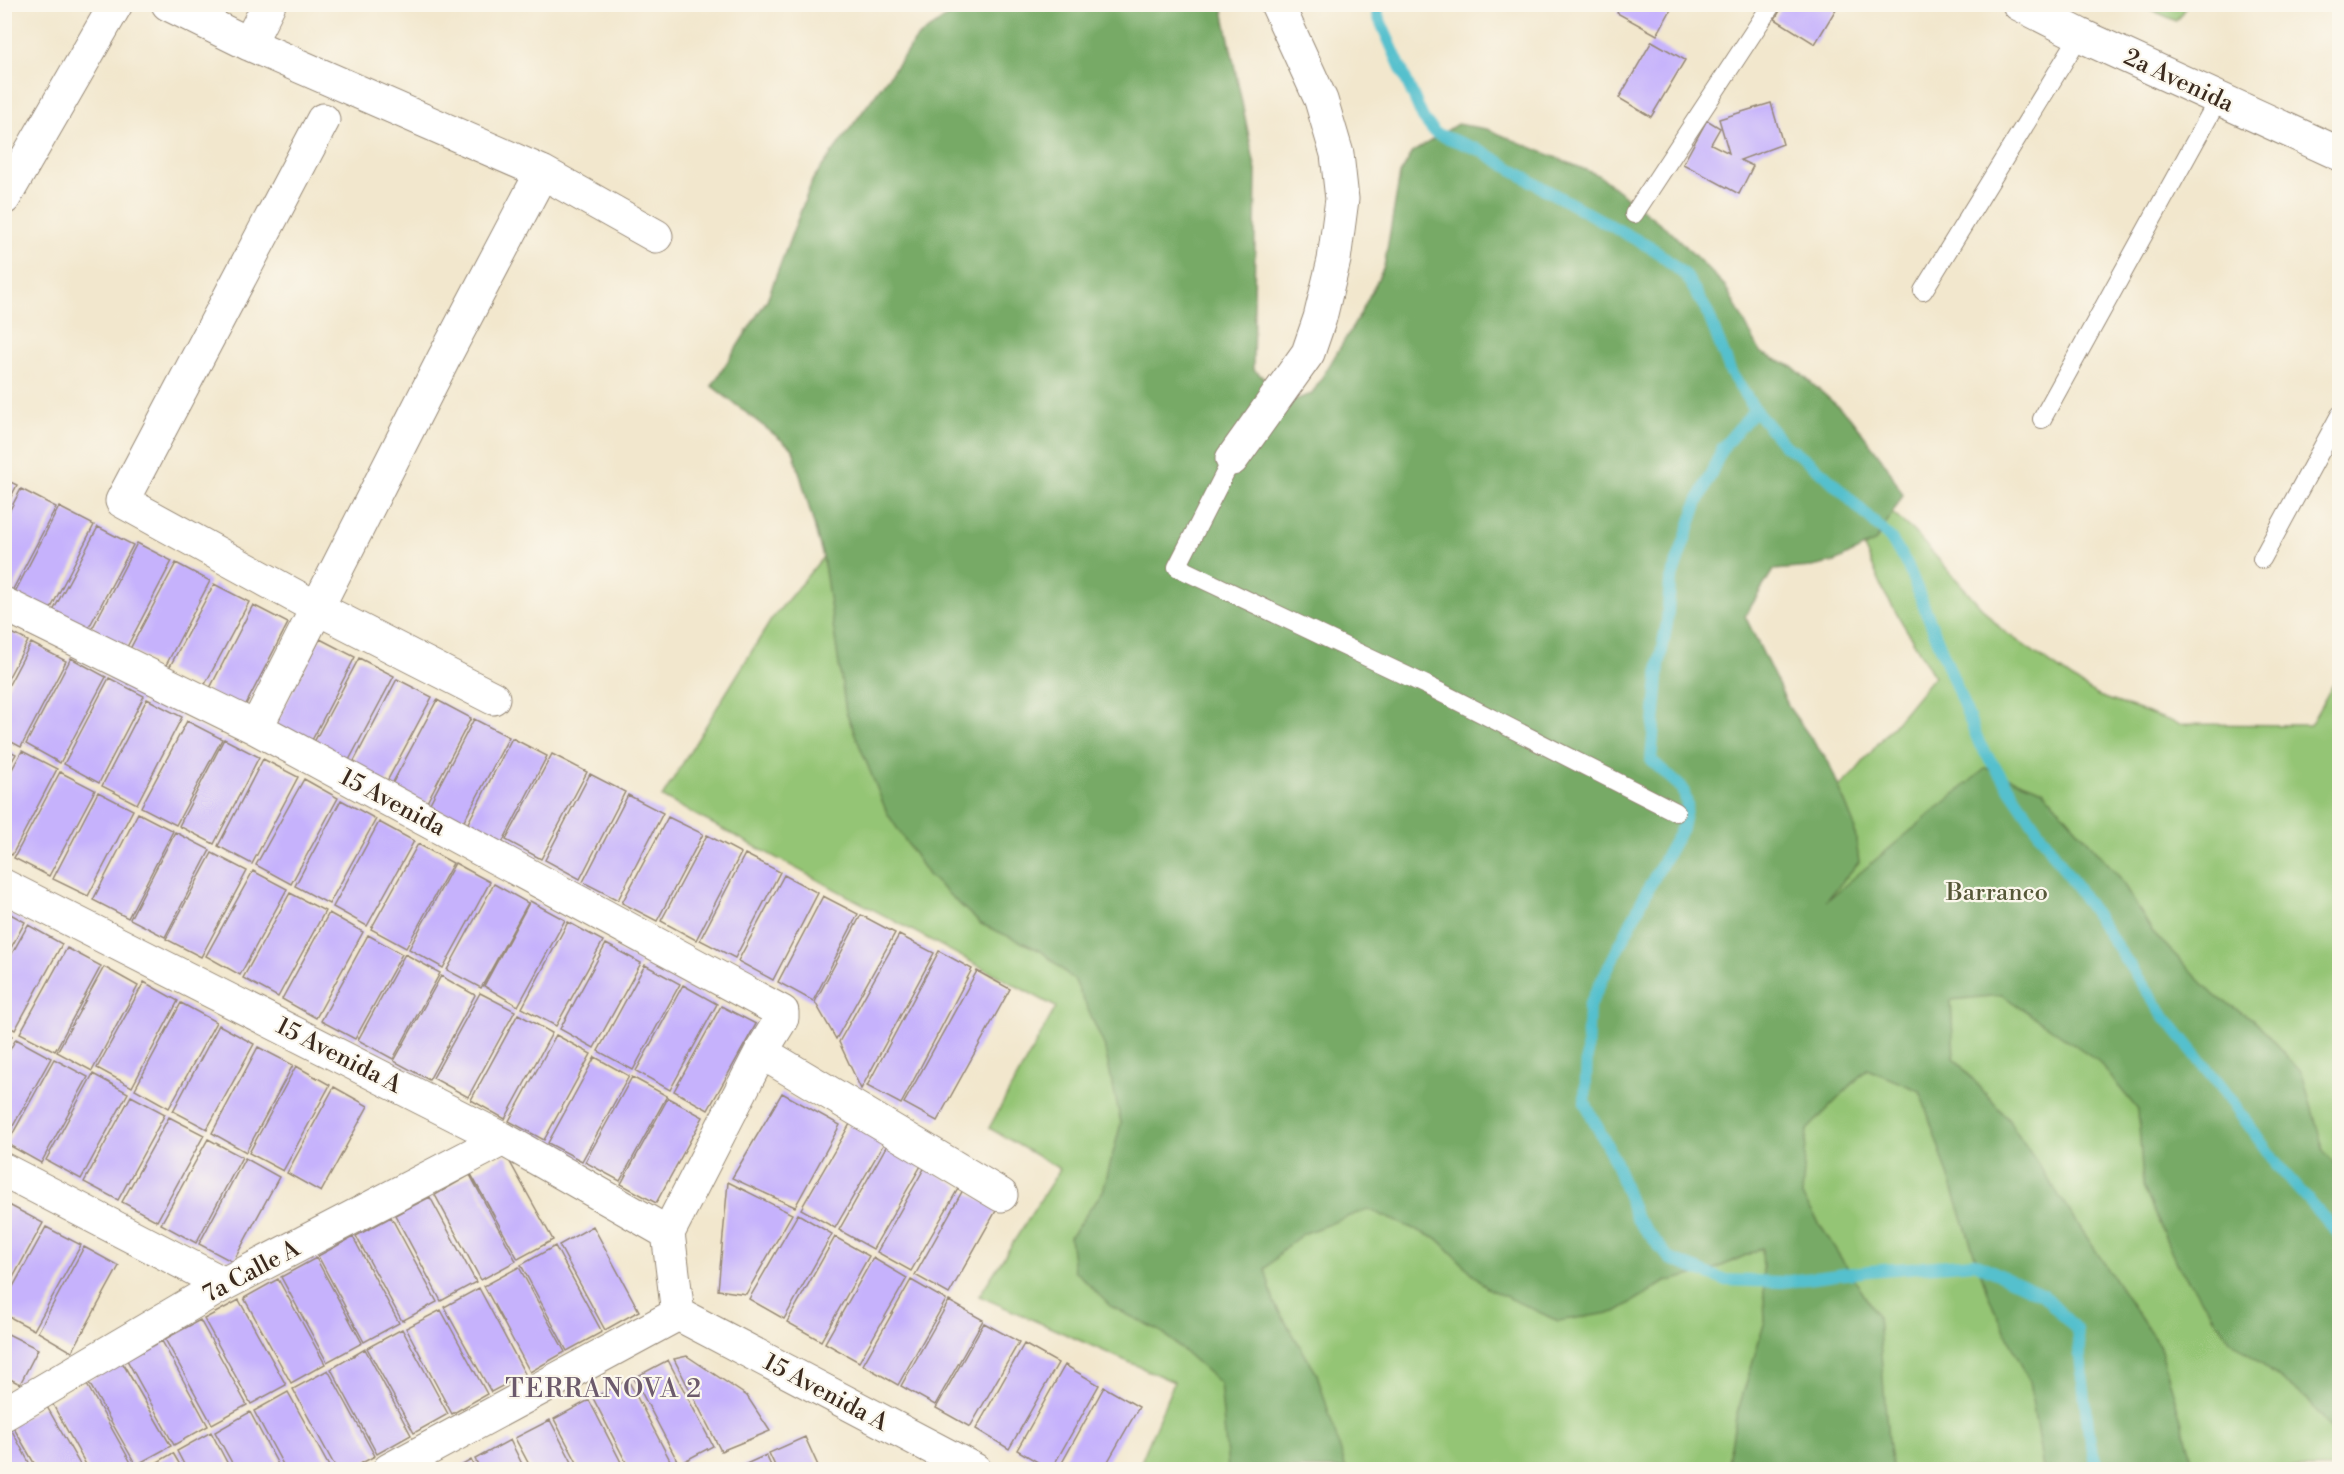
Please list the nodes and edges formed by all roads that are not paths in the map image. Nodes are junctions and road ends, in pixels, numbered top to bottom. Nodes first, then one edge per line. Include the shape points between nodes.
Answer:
1 (116, 4) edge
2 (168, 4) edge
3 (270, 4) edge
4 (1277, 4) edge
5 (1772, 4) edge
6 (2019, 4) edge
7 (2080, 35) junction
8 (249, 44) junction
9 (2219, 98) junction
10 (322, 120) dead end
11 (2340, 154) edge
12 (542, 172) junction
13 (4, 198) edge
14 (1634, 214) dead end
15 (656, 236) dead end
16 (1923, 291) dead end
17 (2340, 415) edge
18 (2042, 419) dead end
19 (1232, 459) joint
20 (2262, 559) dead end
21 (4, 604) edge
22 (317, 608) junction
23 (493, 698) dead end
24 (256, 728) junction
25 (1676, 812) dead end
26 (4, 886) edge
27 (761, 1052) junction
28 (503, 1139) junction
29 (4, 1170) edge
30 (1001, 1195) dead end
31 (668, 1233) junction
32 (224, 1284) junction
33 (678, 1314) junction
34 (4, 1414) edge
35 (389, 1470) edge
36 (975, 1470) edge

1 - 13 street
2 - 8 street
3 - 8 street
4 - 19 street via 1321,100 1338,154 1342,199 1334,260 1308,353
5 - 14 lane
6 - 7 street, 2a Avenida
7 - 9 street, 2a Avenida
7 - 16 lane
8 - 12 street
9 - 11 street, 2a Avenida
9 - 18 lane
10 - 22 street via 122,501
12 - 15 street
12 - 22 street
17 - 20 lane
19 - 25 lane via 1177,567 1426,684
21 - 24 street, 15 Avenida
22 - 23 street
22 - 24 street
24 - 27 street, 15 Avenida via 778,1008 782,1018
26 - 28 street, 15 Avenida A
27 - 30 street
27 - 31 street
28 - 31 street, 15 Avenida A
28 - 32 street, 7a Calle A
29 - 32 street
31 - 33 street
32 - 34 street, 7a Calle A
33 - 35 street
33 - 36 street, 15 Avenida A

